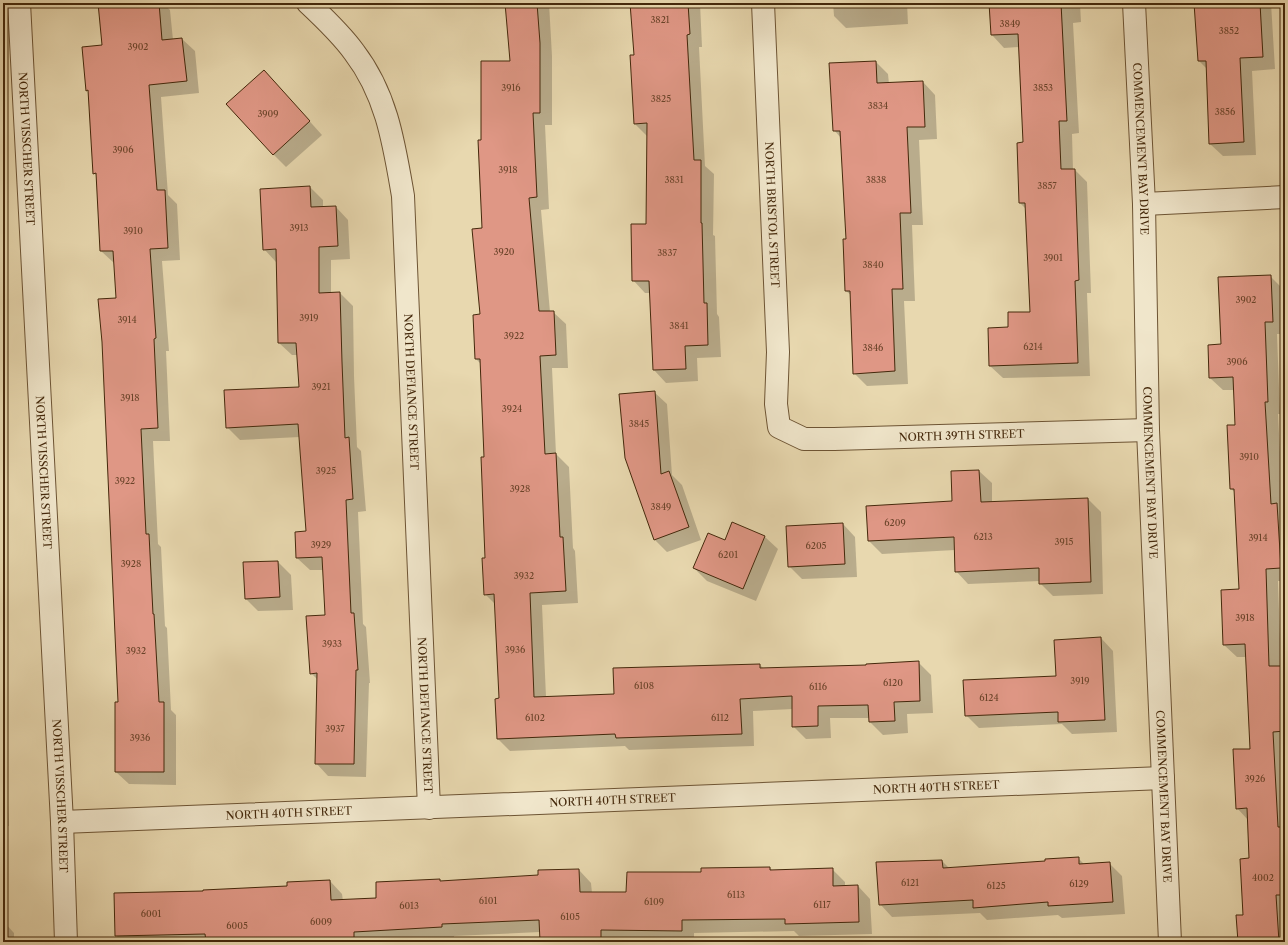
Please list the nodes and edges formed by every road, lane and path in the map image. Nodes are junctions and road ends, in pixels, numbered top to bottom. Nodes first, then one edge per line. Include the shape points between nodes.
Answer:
1 (18, 3) edge
2 (308, 3) edge
3 (763, 3) edge
4 (1134, 3) edge
5 (1285, 198) edge
6 (1144, 204) junction
7 (779, 427) joint
8 (1148, 430) junction
9 (1163, 778) junction
10 (429, 808) junction
11 (62, 822) junction
12 (66, 942) edge
13 (1170, 942) edge

1 - 11 street, NORTH VISSCHER STREET
2 - 10 street, NORTH DEFIANCE STREET via 354,52 371,77 386,112 403,196
3 - 7 street, NORTH BRISTOL STREET via 778,352 776,404
4 - 6 street, COMMENCEMENT BAY DRIVE
5 - 6 street
6 - 8 street, COMMENCEMENT BAY DRIVE
7 - 8 street, NORTH 39TH STREET via 804,438 834,439
8 - 9 street, COMMENCEMENT BAY DRIVE
9 - 10 street, NORTH 40TH STREET
9 - 13 street, COMMENCEMENT BAY DRIVE
10 - 11 street, NORTH 40TH STREET
11 - 12 street, NORTH VISSCHER STREET

